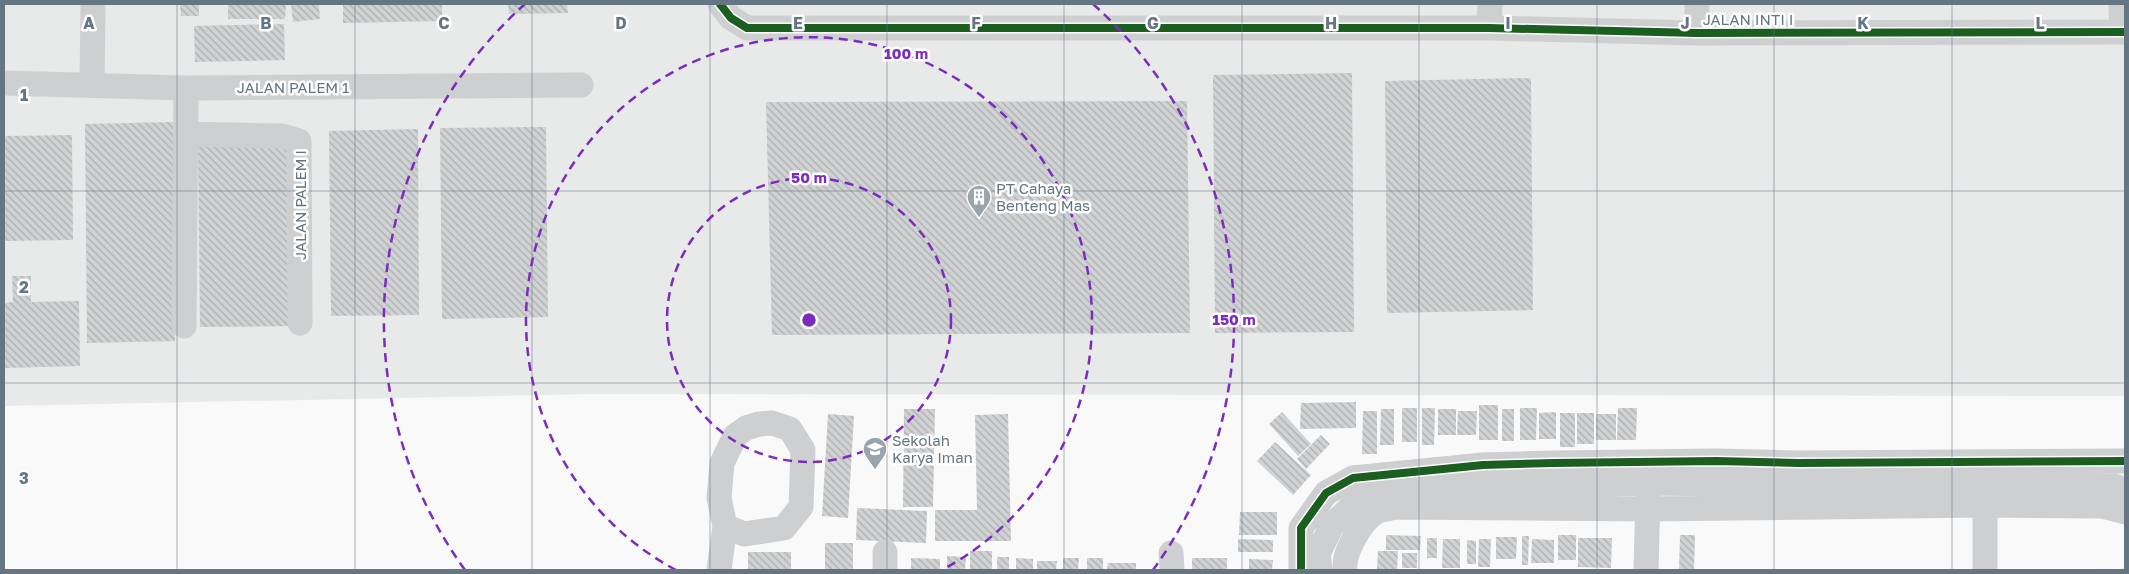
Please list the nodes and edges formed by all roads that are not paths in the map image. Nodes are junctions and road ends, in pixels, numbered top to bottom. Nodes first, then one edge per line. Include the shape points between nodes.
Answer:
1 (93, 4) edge
2 (720, 4) edge
3 (1697, 4) edge
4 (2121, 4) edge
5 (1490, 16) edge
6 (2124, 32) edge
7 (1697, 33) junction
8 (4, 83) edge
9 (92, 85) junction
10 (582, 85) dead end
11 (186, 88) junction
12 (186, 134) junction
13 (300, 323) dead end
14 (184, 326) dead end
15 (2125, 461) edge
16 (1797, 474) junction
17 (1482, 476) junction
18 (1649, 482) junction
19 (2125, 489) edge
20 (1985, 495) junction
21 (1648, 509) junction
22 (2125, 511) edge
23 (725, 526) junction
24 (720, 570) edge
25 (1302, 570) edge
26 (1320, 570) edge
27 (1345, 570) edge
28 (1646, 570) edge
29 (1986, 570) edge

1 - 9 street
2 - 5 street, JALAN INTI I via 731,18 747,28
3 - 7 street
4 - 6 street
5 - 7 street, JALAN INTI I
6 - 7 street, JALAN INTI I
8 - 9 street, JALAN PALEM 1
9 - 11 street, JALAN PALEM 1
10 - 11 street, JALAN PALEM 1
11 - 12 street
12 - 13 street, JALAN PALEM I via 282,136 300,141
12 - 14 street
15 - 16 street
16 - 17 street via 1716,460
16 - 18 street
16 - 20 street
17 - 18 street
17 - 25 street via 1352,478 1326,493 1301,528
17 - 26 street via 1362,497 1332,525 1318,554
18 - 21 street
19 - 20 street via 2105,484
20 - 21 street
20 - 22 street
20 - 29 street
21 - 27 street via 1395,507 1376,512 1350,542
21 - 28 street
23 - 23 street via 744,534 784,528 802,507 803,450 790,429 772,423 759,424 735,436 722,463 719,498
23 - 24 street

